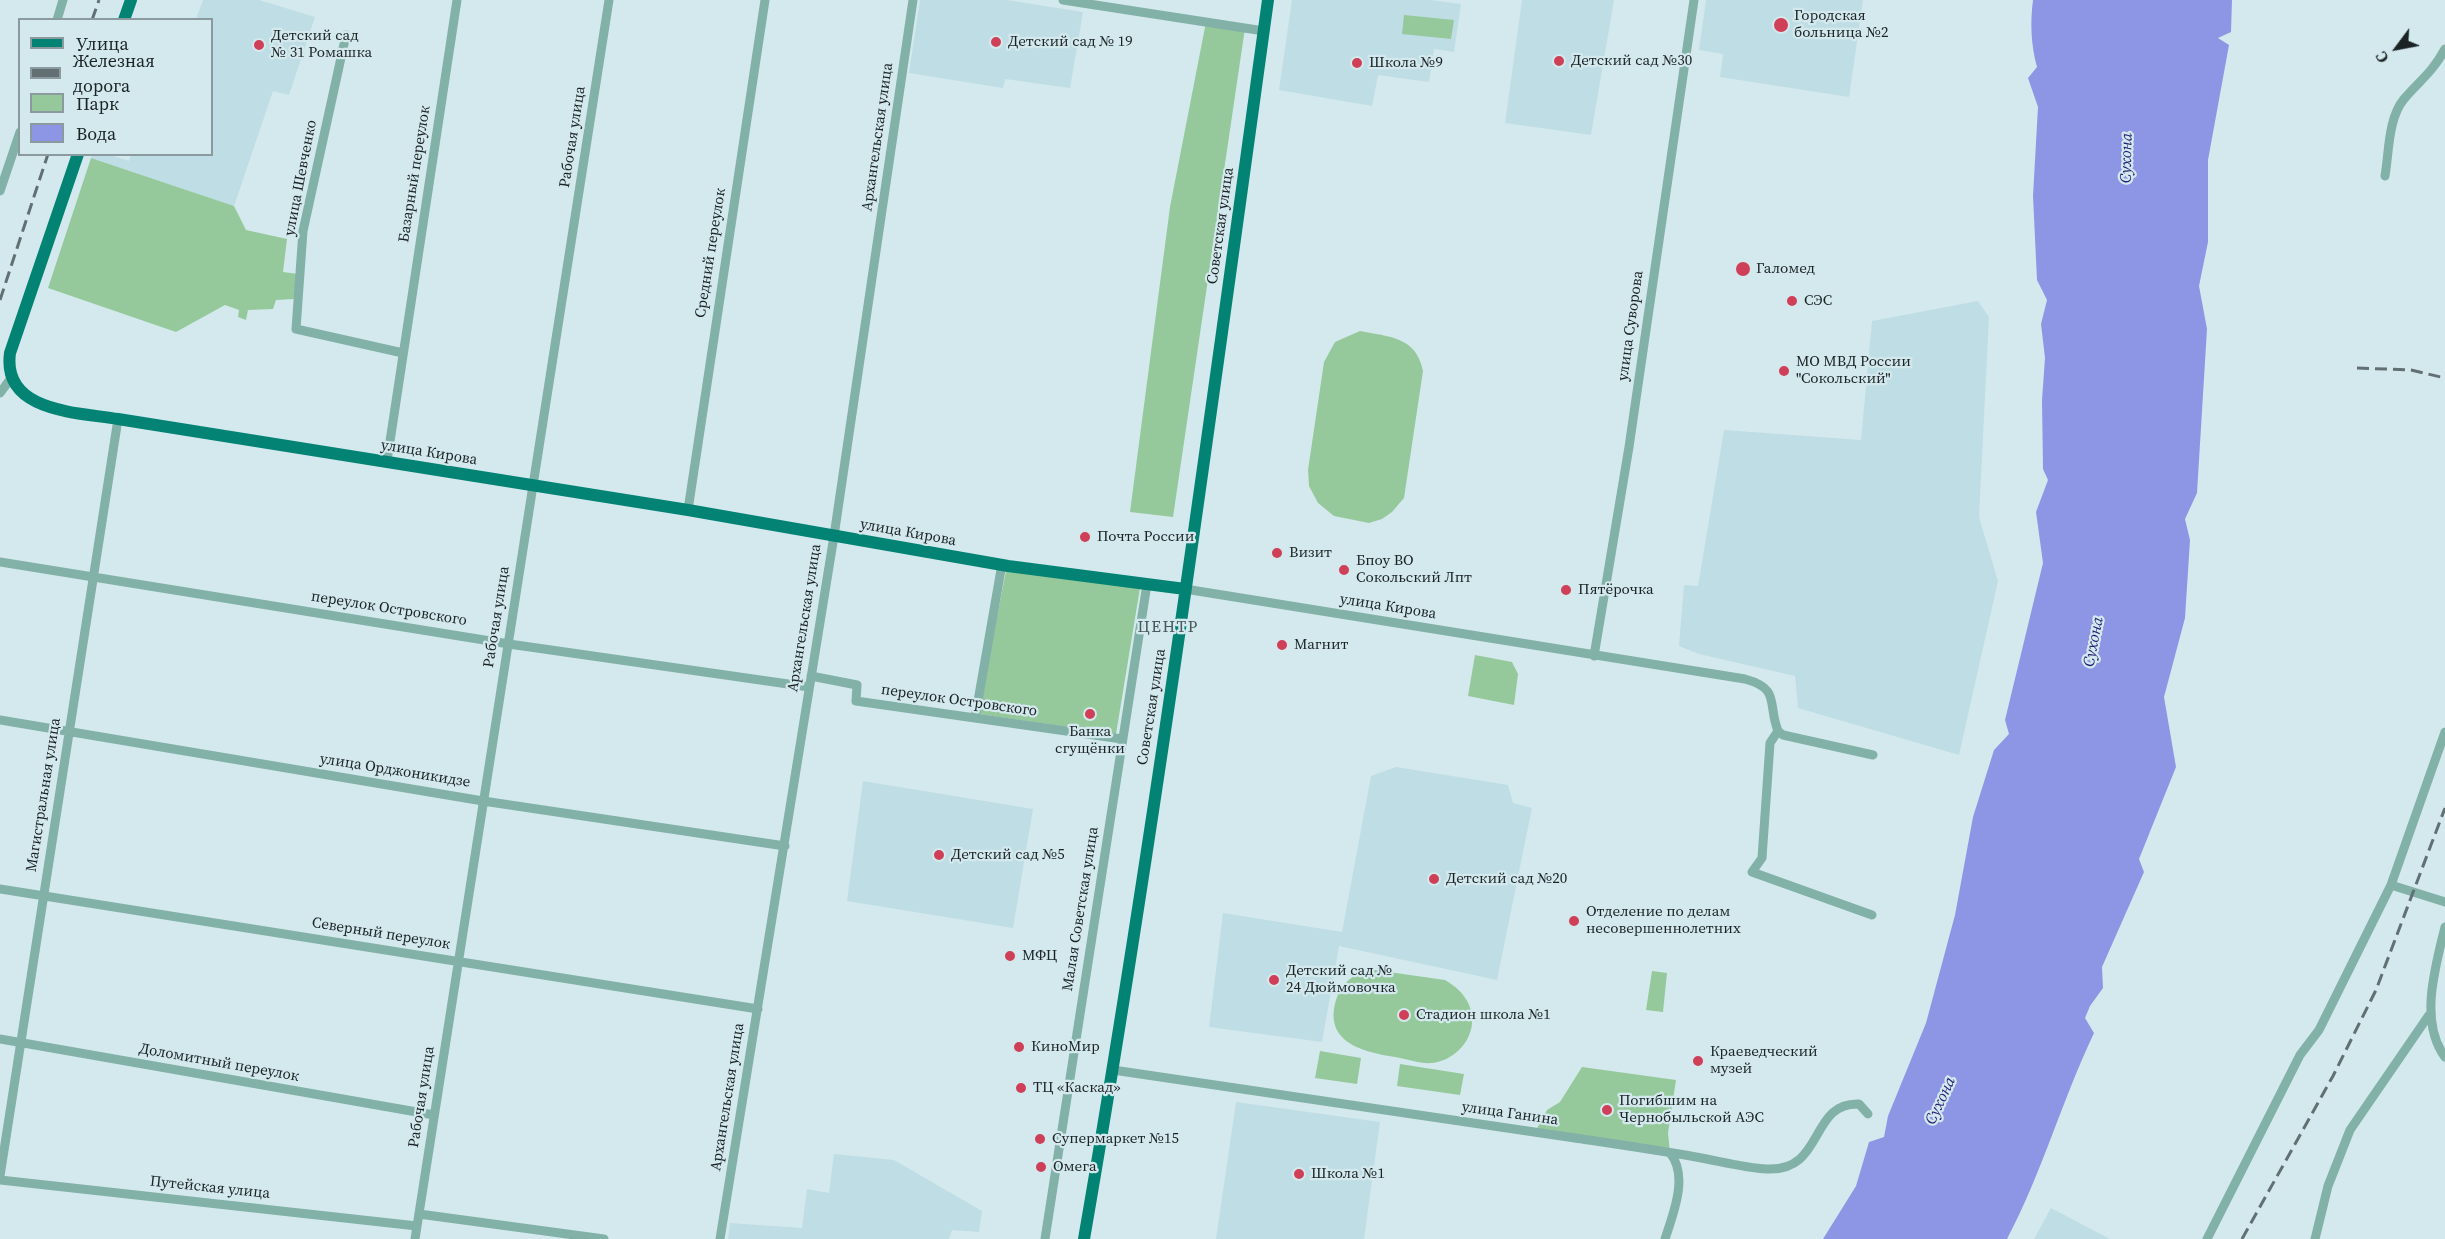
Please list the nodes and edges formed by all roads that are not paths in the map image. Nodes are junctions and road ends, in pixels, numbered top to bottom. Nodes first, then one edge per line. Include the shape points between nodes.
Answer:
1 (63, 0) edge
2 (130, 0) edge
3 (457, 0) edge
4 (609, 0) edge
5 (765, 0) edge
6 (913, 0) edge
7 (1063, 0) edge
8 (1268, 0) edge
9 (1694, 0) edge
10 (58, 18) edge
11 (125, 18) edge
12 (1264, 31) junction
13 (346, 35) dead end
14 (2445, 49) edge
15 (18, 138) edge
16 (77, 156) edge
17 (2385, 176) dead end
18 (0, 191) edge
19 (403, 353) junction
20 (10, 378) junction
21 (0, 393) edge
22 (117, 419) junction
23 (387, 461) junction
24 (533, 486) junction
25 (688, 510) junction
26 (834, 536) junction
27 (0, 562) edge
28 (1002, 564) junction
29 (93, 576) junction
30 (1147, 584) junction
31 (1185, 589) junction
32 (508, 644) junction
33 (1594, 656) junction
34 (811, 676) junction
35 (809, 687) junction
36 (975, 718) junction
37 (0, 720) edge
38 (1778, 731) junction
39 (2445, 732) edge
40 (68, 733) junction
41 (1122, 739) junction
42 (1873, 755) dead end
43 (483, 801) junction
44 (785, 846) junction
45 (2391, 885) junction
46 (0, 889) edge
47 (43, 896) junction
48 (2445, 902) edge
49 (1872, 915) dead end
50 (2445, 927) edge
51 (458, 961) junction
52 (758, 1009) junction
53 (2429, 1015) junction
54 (0, 1039) edge
55 (20, 1044) junction
56 (2445, 1057) edge
57 (1113, 1070) junction
58 (1868, 1114) dead end
59 (434, 1115) junction
60 (1670, 1153) junction
61 (0, 1176) edge
62 (0, 1180) edge
63 (419, 1214) junction
64 (417, 1226) junction
65 (415, 1239) edge
66 (604, 1239) edge
67 (720, 1239) edge
68 (1045, 1239) edge
69 (1084, 1239) edge
70 (1665, 1239) edge
71 (2207, 1239) edge
72 (2315, 1239) edge

1 - 10 street
2 - 11 main road
3 - 19 street, Базарный переулок
4 - 24 street, Рабочая улица
5 - 25 street, Средний переулок
6 - 26 street, Архангельская улица
7 - 12 street
8 - 12 main road, Советская улица
9 - 33 street, улица Суворова via 1629,447
12 - 31 main road, Советская улица
13 - 19 street, улица Шевченко via 303,231 297,329
14 - 17 street via 2427,78 2403,101 2392,130
15 - 18 street
16 - 20 main road via 10,353
19 - 23 street, Базарный переулок
20 - 21 street
20 - 22 main road, улица Кирова via 34,403
22 - 23 main road, улица Кирова
22 - 29 street, Магистральная улица
23 - 24 main road, улица Кирова
24 - 25 main road, улица Кирова
24 - 32 street, Рабочая улица
25 - 26 main road, улица Кирова
26 - 28 main road, улица Кирова
26 - 34 street, Архангельская улица
27 - 29 street, переулок Островского
28 - 30 main road, улица Кирова
28 - 36 street
29 - 32 street, переулок Островского
29 - 40 street, Магистральная улица
30 - 31 main road, улица Кирова
30 - 41 street, Малая Советская улица
31 - 33 street, улица Кирова
31 - 57 main road, Советская улица
32 - 35 street, переулок Островского
32 - 43 street, Рабочая улица
33 - 38 street, улица Кирова via 1759,683 1771,696
34 - 35 street, Архангельская улица
34 - 36 street, переулок Островского via 857,685 856,701
35 - 44 street, Архангельская улица
36 - 41 street, переулок Островского
37 - 40 street, улица Орджоникидзе
38 - 42 street
38 - 49 street via 1770,743 1762,858 1752,872
39 - 45 street
40 - 43 street, улица Орджоникидзе
40 - 47 street, Магистральная улица
41 - 68 street, Малая Советская улица
43 - 44 street, улица Орджоникидзе
43 - 51 street, Рабочая улица
44 - 52 street, Архангельская улица
45 - 48 street
45 - 71 street
46 - 47 street, Северный переулок
47 - 51 street, Северный переулок
47 - 55 street, Магистральная улица
50 - 53 street
51 - 52 street, Северный переулок
51 - 59 street, Рабочая улица
52 - 67 street, Архангельская улица
53 - 56 street via 2432,1035
53 - 72 street via 2350,1130 2328,1186
54 - 55 street, Доломитный переулок
55 - 59 street, Доломитный переулок
55 - 61 street, Магистральная улица
57 - 60 street, улица Ганина
57 - 69 main road, Советская улица
58 - 60 street, улица Ганина via 1859,1104 1845,1103 1830,1113 1810,1149 1799,1160 1777,1169
59 - 63 street, Рабочая улица
60 - 70 street via 1679,1177
62 - 64 street, Путейская улица
63 - 64 street, Рабочая улица
63 - 66 street
64 - 65 street, Рабочая улица

